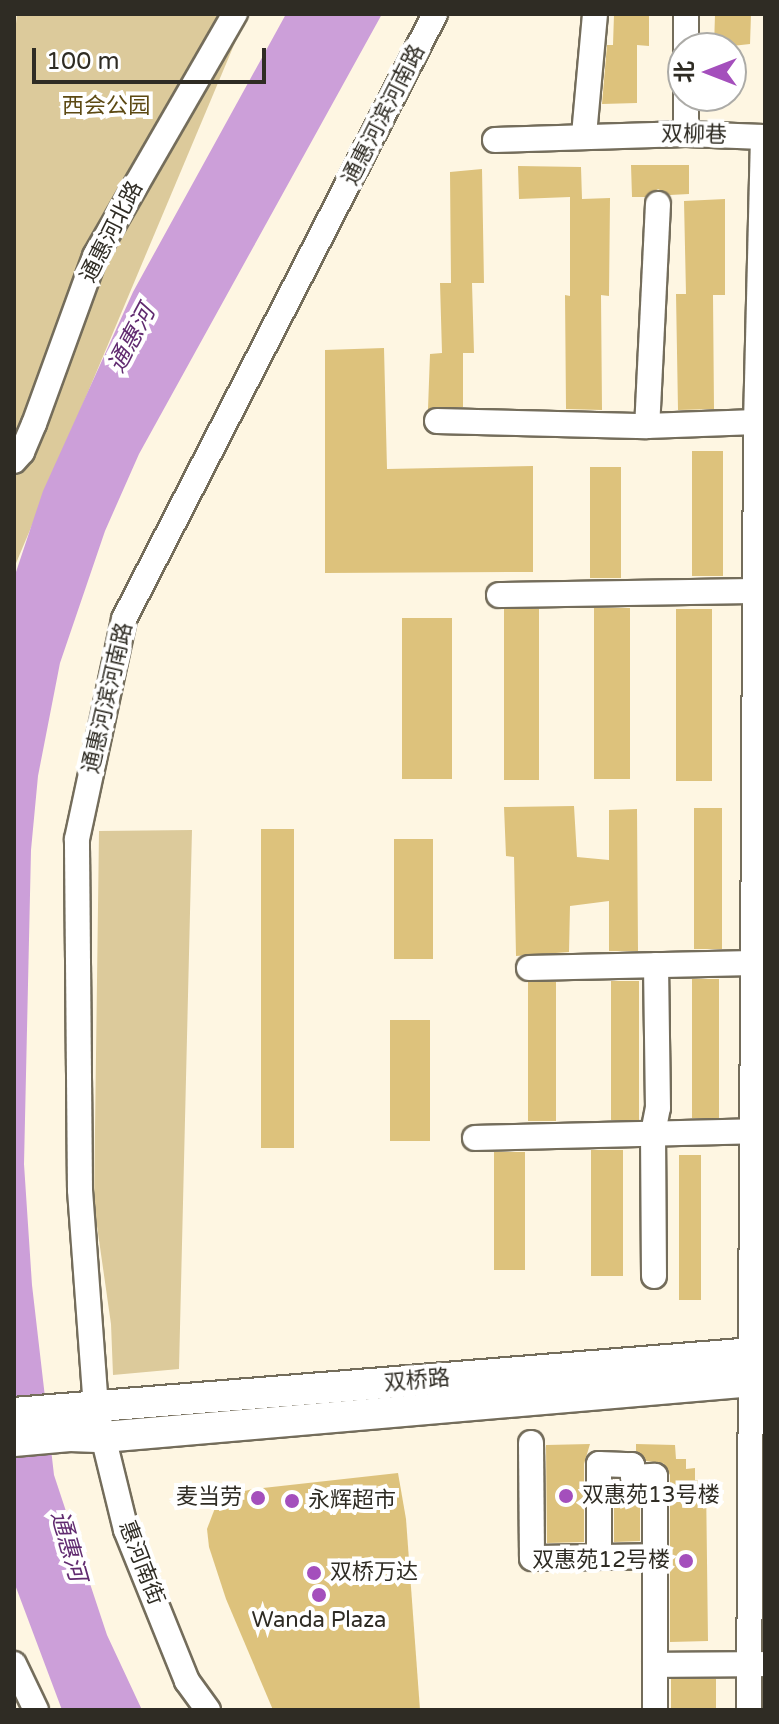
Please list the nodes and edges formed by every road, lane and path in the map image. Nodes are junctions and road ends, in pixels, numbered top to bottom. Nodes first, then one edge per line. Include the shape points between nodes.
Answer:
1 (235, 14) edge
2 (435, 14) edge
3 (595, 14) edge
4 (686, 112) edge
5 (686, 134) junction
6 (584, 135) junction
7 (764, 137) edge
8 (495, 140) dead end
9 (658, 204) dead end
10 (437, 421) dead end
11 (756, 422) junction
12 (647, 426) junction
13 (14, 461) edge
14 (756, 591) junction
15 (499, 595) dead end
16 (760, 688) edge
17 (752, 963) junction
18 (656, 965) junction
19 (529, 968) dead end
20 (758, 1022) edge
21 (752, 1131) junction
22 (653, 1133) junction
23 (475, 1138) dead end
24 (654, 1276) dead end
25 (758, 1367) edge
26 (14, 1413) edge
27 (78, 1417) junction
28 (103, 1437) junction
29 (14, 1441) edge
30 (531, 1443) dead end
31 (655, 1556) junction
32 (599, 1557) junction
33 (14, 1664) edge
34 (757, 1664) edge
35 (655, 1665) junction
36 (36, 1710) edge
37 (208, 1710) edge
38 (655, 1710) edge
39 (749, 1710) edge

1 - 13 street, 通惠河北路 via 95,256 34,424
2 - 27 street, 通惠河滨河南路 via 124,619 77,839
3 - 6 street
4 - 5 street
5 - 6 street, 双柳巷
5 - 7 street, 双柳巷
6 - 8 street, 双柳巷
7 - 11 street, 双柳巷
9 - 12 street
10 - 12 street
11 - 12 street
11 - 14 street, 双柳巷
14 - 15 street
14 - 16 street, 双柳巷
16 - 17 street, 双柳巷
17 - 18 street
17 - 20 street, 双柳巷
18 - 19 street
18 - 22 street via 658,1108
20 - 21 street, 双柳巷
21 - 22 street
21 - 25 street, 双柳巷
22 - 23 street
22 - 24 street
25 - 27 main road, 双桥路
25 - 28 main road, 双桥路
25 - 34 street, 双柳巷
26 - 27 main road
27 - 28 main road, 双桥路
27 - 29 main road
28 - 37 street, 惠河南街 via 126,1530 187,1681
30 - 32 street via 532,1558
31 - 32 street
31 - 32 street via 655,1476 633,1477 632,1465 599,1464
31 - 35 street
33 - 36 street
34 - 35 street
34 - 39 street, 双柳巷
35 - 38 street

